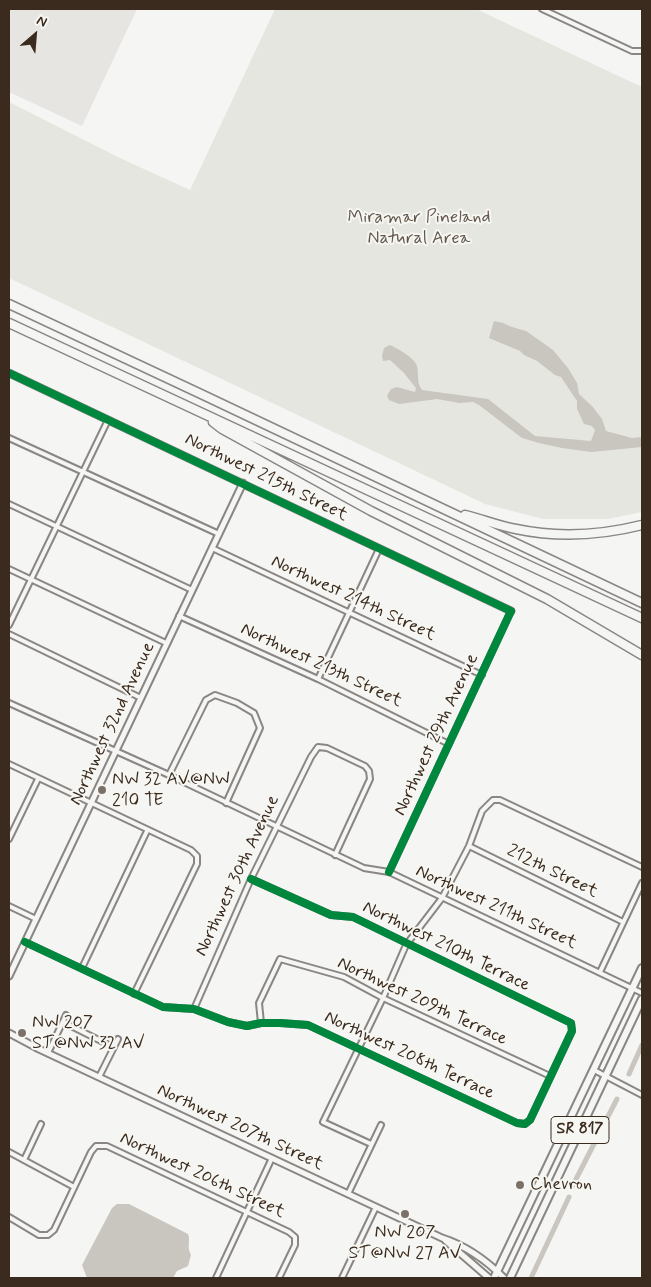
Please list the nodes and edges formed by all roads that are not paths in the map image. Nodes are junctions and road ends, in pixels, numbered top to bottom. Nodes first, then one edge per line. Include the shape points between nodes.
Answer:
1 (542, 9) edge
2 (642, 52) edge
3 (9, 304) edge
4 (9, 323) edge
5 (9, 373) edge
6 (202, 413) junction
7 (108, 420) junction
8 (9, 438) edge
9 (82, 471) junction
10 (243, 483) junction
11 (9, 504) edge
12 (446, 510) junction
13 (642, 525) edge
14 (56, 526) junction
15 (219, 534) junction
16 (212, 548) junction
17 (379, 549) junction
18 (9, 569) edge
19 (30, 579) junction
20 (192, 590) junction
21 (642, 603) edge
22 (511, 611) joint
23 (349, 613) junction
24 (180, 616) junction
25 (642, 618) edge
26 (9, 625) edge
27 (9, 634) edge
28 (166, 643) junction
29 (642, 656) edge
30 (482, 676) junction
31 (318, 679) junction
32 (141, 698) junction
33 (9, 702) edge
34 (449, 744) junction
35 (116, 752) junction
36 (9, 764) edge
37 (169, 776) junction
38 (38, 779) junction
39 (226, 803) junction
40 (92, 804) junction
41 (277, 828) junction
42 (147, 830) junction
43 (9, 839) edge
44 (469, 846) junction
45 (335, 855) junction
46 (642, 867) edge
47 (389, 872) junction
48 (251, 879) junction
49 (642, 883) edge
50 (442, 898) junction
51 (9, 906) edge
52 (36, 919) junction
53 (623, 922) junction
54 (25, 942) junction
55 (406, 944) junction
56 (82, 968) junction
57 (642, 968) edge
58 (600, 972) junction
59 (9, 976) edge
60 (632, 988) junction
61 (642, 993) edge
62 (134, 994) junction
63 (383, 998) junction
64 (642, 999) edge
65 (194, 1009) junction
66 (66, 1015) dead end
67 (62, 1022) junction
68 (261, 1023) junction
69 (9, 1034) edge
70 (118, 1039) dead end
71 (113, 1047) junction
72 (358, 1049) junction
73 (48, 1053) junction
74 (594, 1070) junction
75 (550, 1076) junction
76 (605, 1076) junction
77 (99, 1077) junction
78 (642, 1095) edge
79 (41, 1124) dead end
80 (381, 1125) dead end
81 (372, 1144) junction
82 (9, 1152) edge
83 (272, 1158) junction
84 (24, 1160) junction
85 (542, 1178) junction
86 (554, 1184) junction
87 (74, 1187) junction
88 (348, 1194) junction
89 (376, 1207) junction
90 (247, 1212) junction
91 (9, 1217) edge
92 (442, 1238) junction
93 (497, 1271) junction
94 (216, 1278) edge
95 (279, 1278) edge
96 (342, 1278) edge
97 (489, 1278) edge
98 (494, 1278) edge
99 (504, 1278) edge
100 (510, 1278) edge

1 - 2 street via 632,51
3 - 12 highway
4 - 6 highway
5 - 7 street, Northwest 215th Street
6 - 25 highway
6 - 29 highway via 222,429 428,540 531,590
7 - 9 street
7 - 10 street, Northwest 215th Street
8 - 9 street
9 - 14 street
9 - 15 street
10 - 15 street, Northwest 32nd Avenue
10 - 17 street, Northwest 215th Street
11 - 14 street
12 - 13 highway via 537,533 594,534
12 - 21 highway
14 - 19 street
14 - 20 street
15 - 16 street, Northwest 32nd Avenue
16 - 20 street, Northwest 32nd Avenue
16 - 23 street, Northwest 214th Street
17 - 22 street, Northwest 215th Street
17 - 23 street
18 - 19 street
19 - 26 street
19 - 28 street
20 - 24 street, Northwest 32nd Avenue
22 - 30 street, Northwest 29th Avenue
23 - 30 street, Northwest 214th Street
23 - 31 street
24 - 28 street, Northwest 32nd Avenue
24 - 31 street, Northwest 213th Street
27 - 32 street
28 - 32 street, Northwest 32nd Avenue
30 - 34 street, Northwest 29th Avenue
31 - 34 street, Northwest 213th Street
32 - 35 street, Northwest 32nd Avenue
33 - 35 street, Northwest 211th Street
34 - 47 street, Northwest 29th Avenue
35 - 37 street, Northwest 211th Street
35 - 40 street, Northwest 32nd Avenue
36 - 38 street
37 - 39 street, Northwest 211th Street
37 - 39 street via 206,700 215,695 237,703 254,713 260,728
38 - 40 street
38 - 43 street
39 - 41 street, Northwest 211th Street
40 - 42 street
40 - 52 street, Northwest 32nd Avenue
41 - 45 street, Northwest 211th Street
41 - 45 street, Northwest 30th Avenue via 311,757 318,748 327,748 365,766 370,779
41 - 48 street, Northwest 30th Avenue
42 - 56 street
42 - 62 street via 191,850 197,856 197,864
44 - 46 street via 482,811 492,800 500,800
44 - 50 street
44 - 53 street, 212th Street
45 - 47 street, Northwest 211th Street via 364,868
47 - 50 street, Northwest 211th Street
48 - 55 street, Northwest 210th Terrace via 331,915 353,917
48 - 65 street, Northwest 30th Avenue
49 - 53 street
50 - 55 street
50 - 58 street, Northwest 211th Street
51 - 52 street
52 - 54 street, Northwest 32nd Avenue
53 - 58 street
54 - 56 street, Northwest 208th Terrace
54 - 59 street, Northwest 32nd Avenue
55 - 63 street
55 - 75 street, Northwest 210th Terrace via 571,1023 572,1031
56 - 62 street, Northwest 208th Terrace
57 - 60 main road, SR 817
58 - 60 street, Northwest 211th Street
60 - 61 street, Northwest 211th Street
60 - 74 main road, SR 817
62 - 65 street, Northwest 208th Terrace via 162,1007
63 - 68 street, Northwest 209th Terrace via 344,977 280,959 259,1003
63 - 72 street
63 - 75 street, Northwest 209th Terrace
64 - 76 main road, SR 817
65 - 68 street, Northwest 208th Terrace via 247,1026
66 - 67 street
67 - 71 street
67 - 73 street
68 - 72 street, Northwest 208th Terrace via 308,1025
69 - 73 street, Northwest 207th Street
70 - 71 street
71 - 77 street
72 - 75 street, Northwest 208th Terrace via 517,1123 525,1124 530,1120
72 - 81 street via 323,1122
73 - 77 street, Northwest 207th Street
74 - 76 street
74 - 85 main road, SR 817
76 - 78 street
76 - 86 main road, SR 817
77 - 83 street, Northwest 207th Street
79 - 84 street
80 - 81 street
81 - 88 street
82 - 84 street
83 - 88 street, Northwest 207th Street
83 - 90 street
84 - 87 street
85 - 86 main road
85 - 93 main road, SR 817
86 - 100 main road, SR 817
87 - 90 street, Northwest 206th Street via 91,1152 96,1146 106,1146
87 - 91 street via 54,1230 48,1235 39,1235
88 - 89 street, Northwest 207th Street
89 - 92 street, Northwest 207th Street
89 - 96 street
90 - 94 street
90 - 95 street, Northwest 206th Street via 289,1232 294,1238
92 - 93 street, Northwest 207th Street via 470,1250
92 - 97 street, Northwest 207th Street
93 - 98 main road, SR 817
93 - 99 street, Northwest 207th Street

